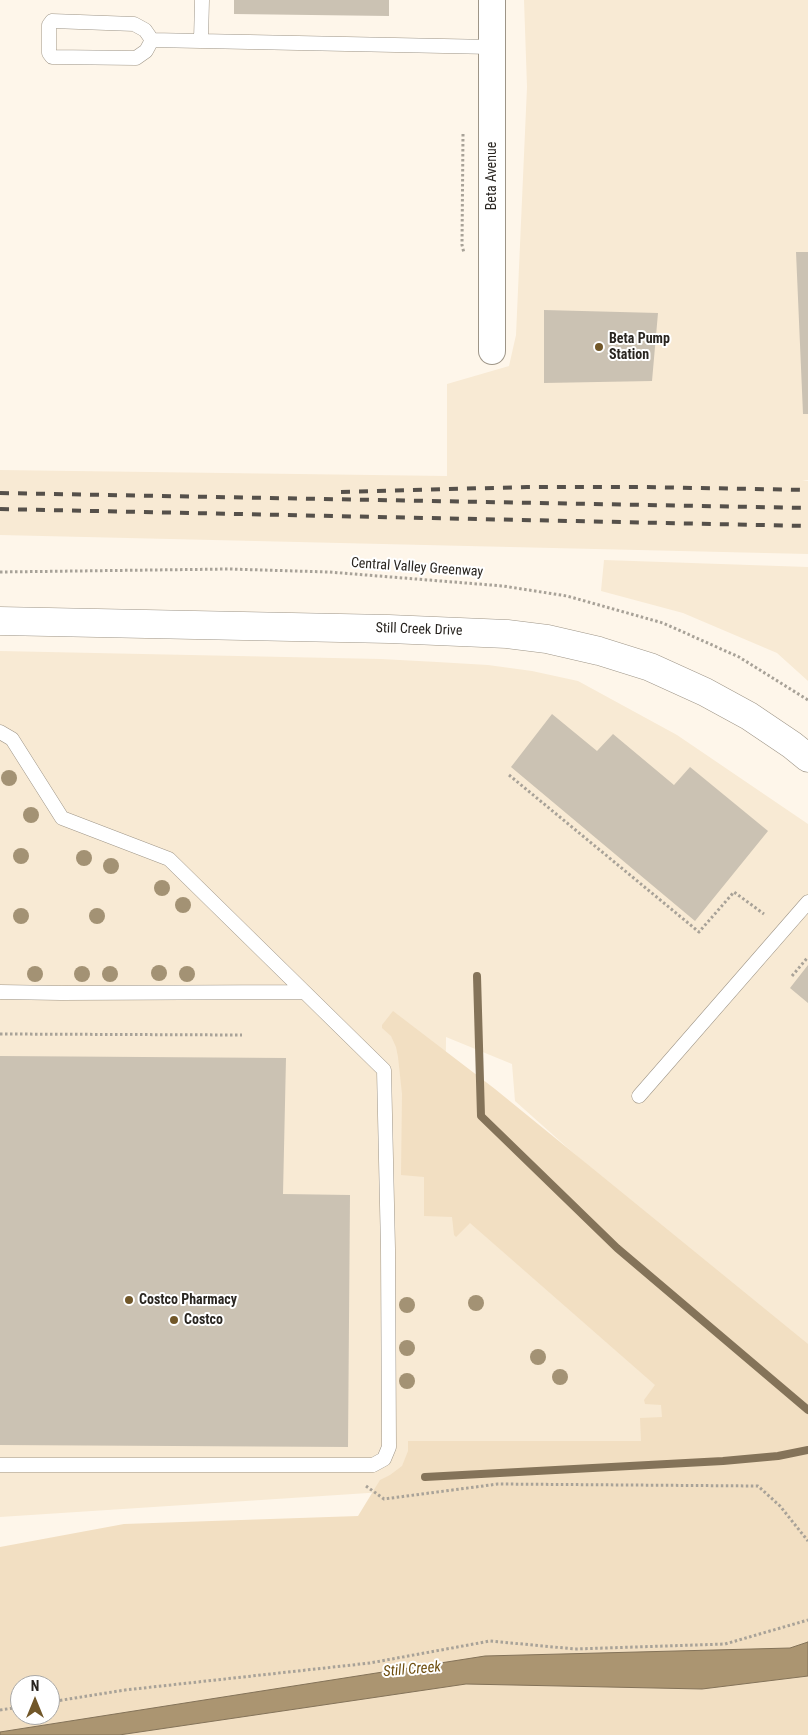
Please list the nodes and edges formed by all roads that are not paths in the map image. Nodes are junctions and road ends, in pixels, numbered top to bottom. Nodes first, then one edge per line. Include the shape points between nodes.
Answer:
1 (202, 0) edge
2 (492, 0) edge
3 (152, 40) junction
4 (201, 40) junction
5 (492, 47) junction
6 (492, 351) dead end
7 (0, 621) edge
8 (0, 732) edge
9 (808, 758) edge
10 (808, 902) edge
11 (0, 992) edge
12 (304, 992) junction
13 (639, 1096) dead end
14 (0, 1465) edge

1 - 4 lane
2 - 5 street, Beta Avenue
3 - 3 lane via 145,30 134,24 54,20 49,25 48,53 52,57 136,58 146,51
3 - 4 lane
4 - 5 lane
5 - 6 street, Beta Avenue
7 - 9 street, Still Creek Drive via 389,628 547,639 650,667 705,692 750,716
8 - 12 lane via 12,739 62,818 169,859
10 - 13 lane
11 - 12 lane
12 - 14 lane via 384,1070 389,1447 384,1459 372,1465

